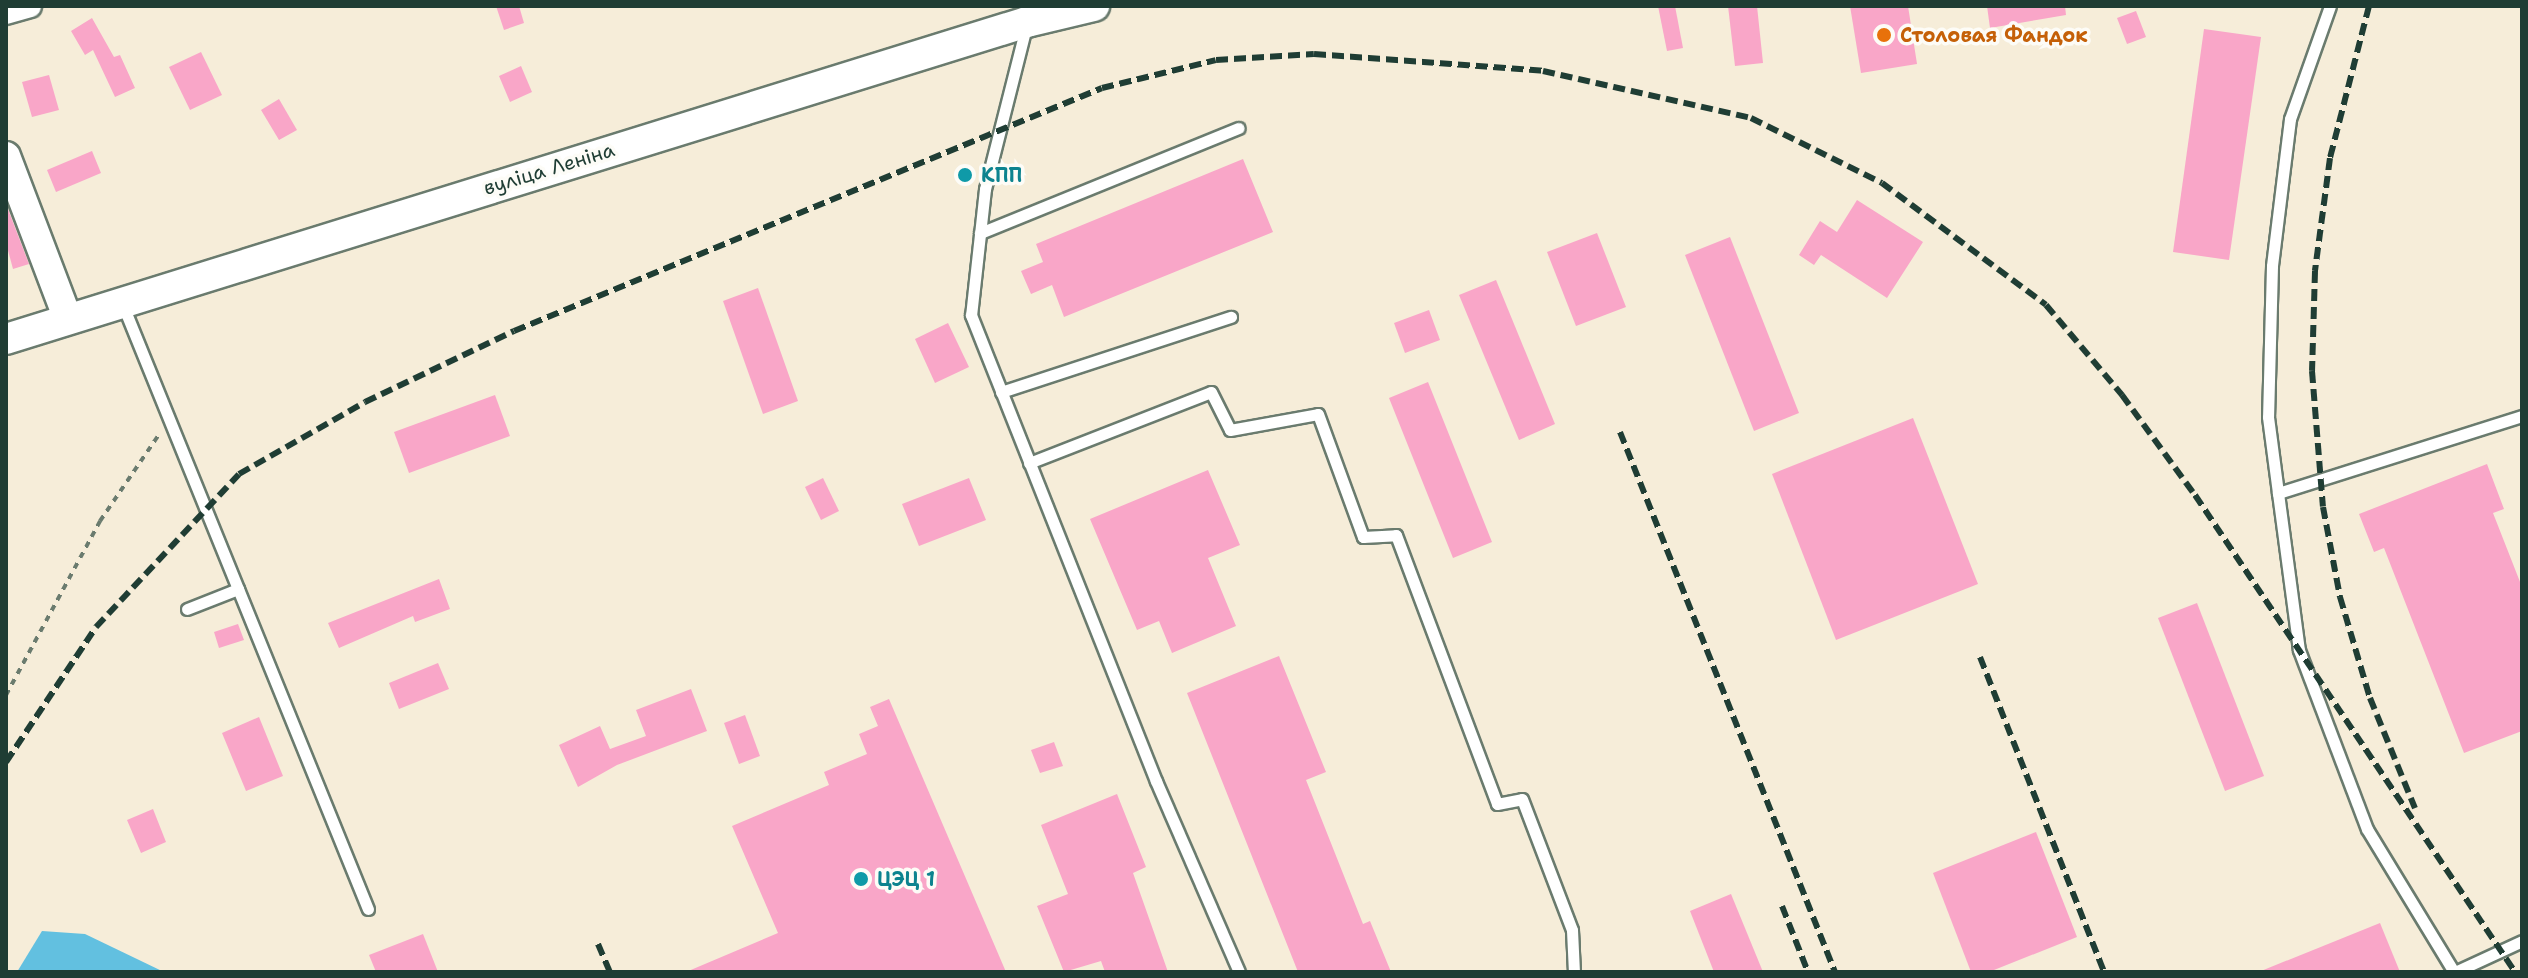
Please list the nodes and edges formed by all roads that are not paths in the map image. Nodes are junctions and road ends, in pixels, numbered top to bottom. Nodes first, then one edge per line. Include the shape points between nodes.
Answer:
1 (30, 6) edge
2 (1094, 6) edge
3 (2330, 6) edge
4 (6, 13) edge
5 (1027, 22) junction
6 (1239, 128) dead end
7 (6, 156) edge
8 (980, 233) junction
9 (121, 303) junction
10 (1231, 317) dead end
11 (68, 319) junction
12 (6, 339) edge
13 (1001, 392) junction
14 (2522, 416) edge
15 (1029, 463) junction
16 (2278, 493) junction
17 (238, 589) junction
18 (187, 609) dead end
19 (368, 909) dead end
20 (2522, 941) edge
21 (1239, 972) edge
22 (1574, 972) edge
23 (2455, 972) edge

1 - 4 street
2 - 5 main road, вуліца Леніна
3 - 16 lane via 2290,119 2272,266 2268,417
5 - 8 lane via 985,189
5 - 9 main road, вуліца Леніна
6 - 8 lane
7 - 11 street
8 - 13 lane via 971,315
9 - 11 main road, вуліца Леніна
9 - 17 lane
10 - 13 lane
11 - 12 main road, вуліца Леніна
13 - 15 lane
14 - 16 lane
15 - 21 lane
15 - 22 lane via 1211,392 1230,430 1318,414 1363,537 1396,535 1497,804 1522,799 1572,930
16 - 23 lane via 2299,650 2367,829
17 - 18 lane
17 - 19 lane
20 - 23 lane

